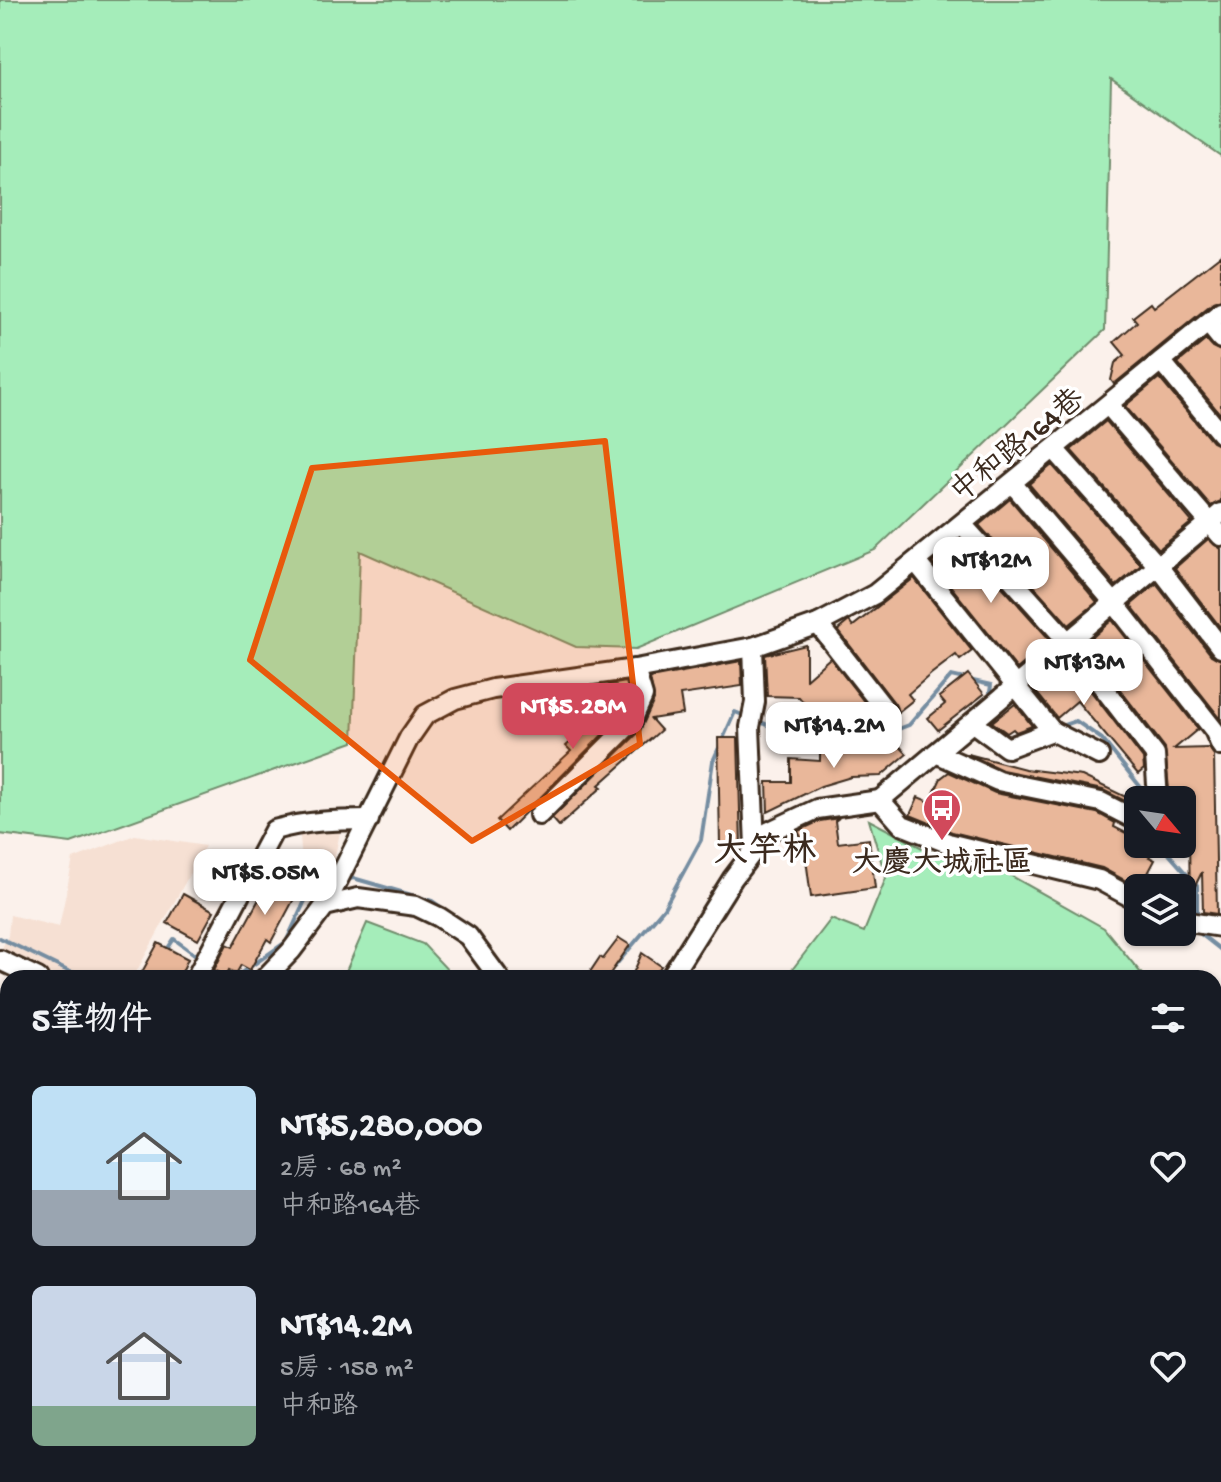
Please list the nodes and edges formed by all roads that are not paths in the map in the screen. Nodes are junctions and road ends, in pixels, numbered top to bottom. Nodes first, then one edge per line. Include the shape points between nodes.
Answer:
1 (1214, 318) edge
2 (1221, 339) edge
3 (1161, 361) junction
4 (1108, 405) junction
5 (1221, 434) edge
6 (1054, 449) junction
7 (1012, 483) junction
8 (962, 524) junction
9 (1217, 524) edge
10 (916, 562) junction
11 (1158, 566) junction
12 (1115, 604) junction
13 (818, 624) junction
14 (1069, 643) junction
15 (753, 647) junction
16 (1221, 648) edge
17 (635, 669) junction
18 (1016, 685) junction
19 (886, 711) dead end
20 (973, 723) junction
21 (1049, 727) junction
22 (1221, 746) edge
23 (936, 753) junction
24 (1099, 755) dead end
25 (1158, 786) edge
26 (880, 800) junction
27 (1124, 814) edge
28 (539, 815) dead end
29 (369, 820) junction
30 (755, 846) junction
31 (1124, 893) edge
32 (329, 899) junction
33 (0, 960) edge
34 (202, 965) dead end
35 (21, 970) edge
36 (273, 970) edge
37 (493, 970) edge
38 (675, 970) edge

1 - 2 street
1 - 3 street, 中和路164巷
3 - 4 street, 中和路164巷
3 - 5 street
4 - 6 street, 中和路164巷
4 - 9 street
6 - 7 street, 中和路164巷
6 - 11 street
7 - 8 street, 中和路164巷
7 - 12 street
8 - 10 street, 中和路164巷
8 - 14 street
9 - 11 street
10 - 13 street, 中和路164巷 via 875,594
10 - 18 street
11 - 12 street
11 - 16 street
12 - 14 street
12 - 22 street
13 - 15 street, 中和路164巷
13 - 19 street
14 - 18 street
14 - 25 street via 1155,755
15 - 17 street, 中和路164巷
15 - 30 street
17 - 28 street via 643,696 631,723
17 - 29 street, 中和路164巷 via 493,689 455,699 425,715
18 - 20 street
18 - 21 street
20 - 21 street via 1007,748
20 - 23 street
21 - 24 street
23 - 26 street
23 - 27 street via 998,781 1101,802
26 - 30 street via 817,809 768,832
26 - 31 street via 902,825 948,843 1099,880
29 - 32 street, 中和路164巷
29 - 34 street via 299,823 274,830
30 - 38 street
32 - 36 street, 中和路164巷
32 - 37 street via 416,906 468,936
33 - 35 street

